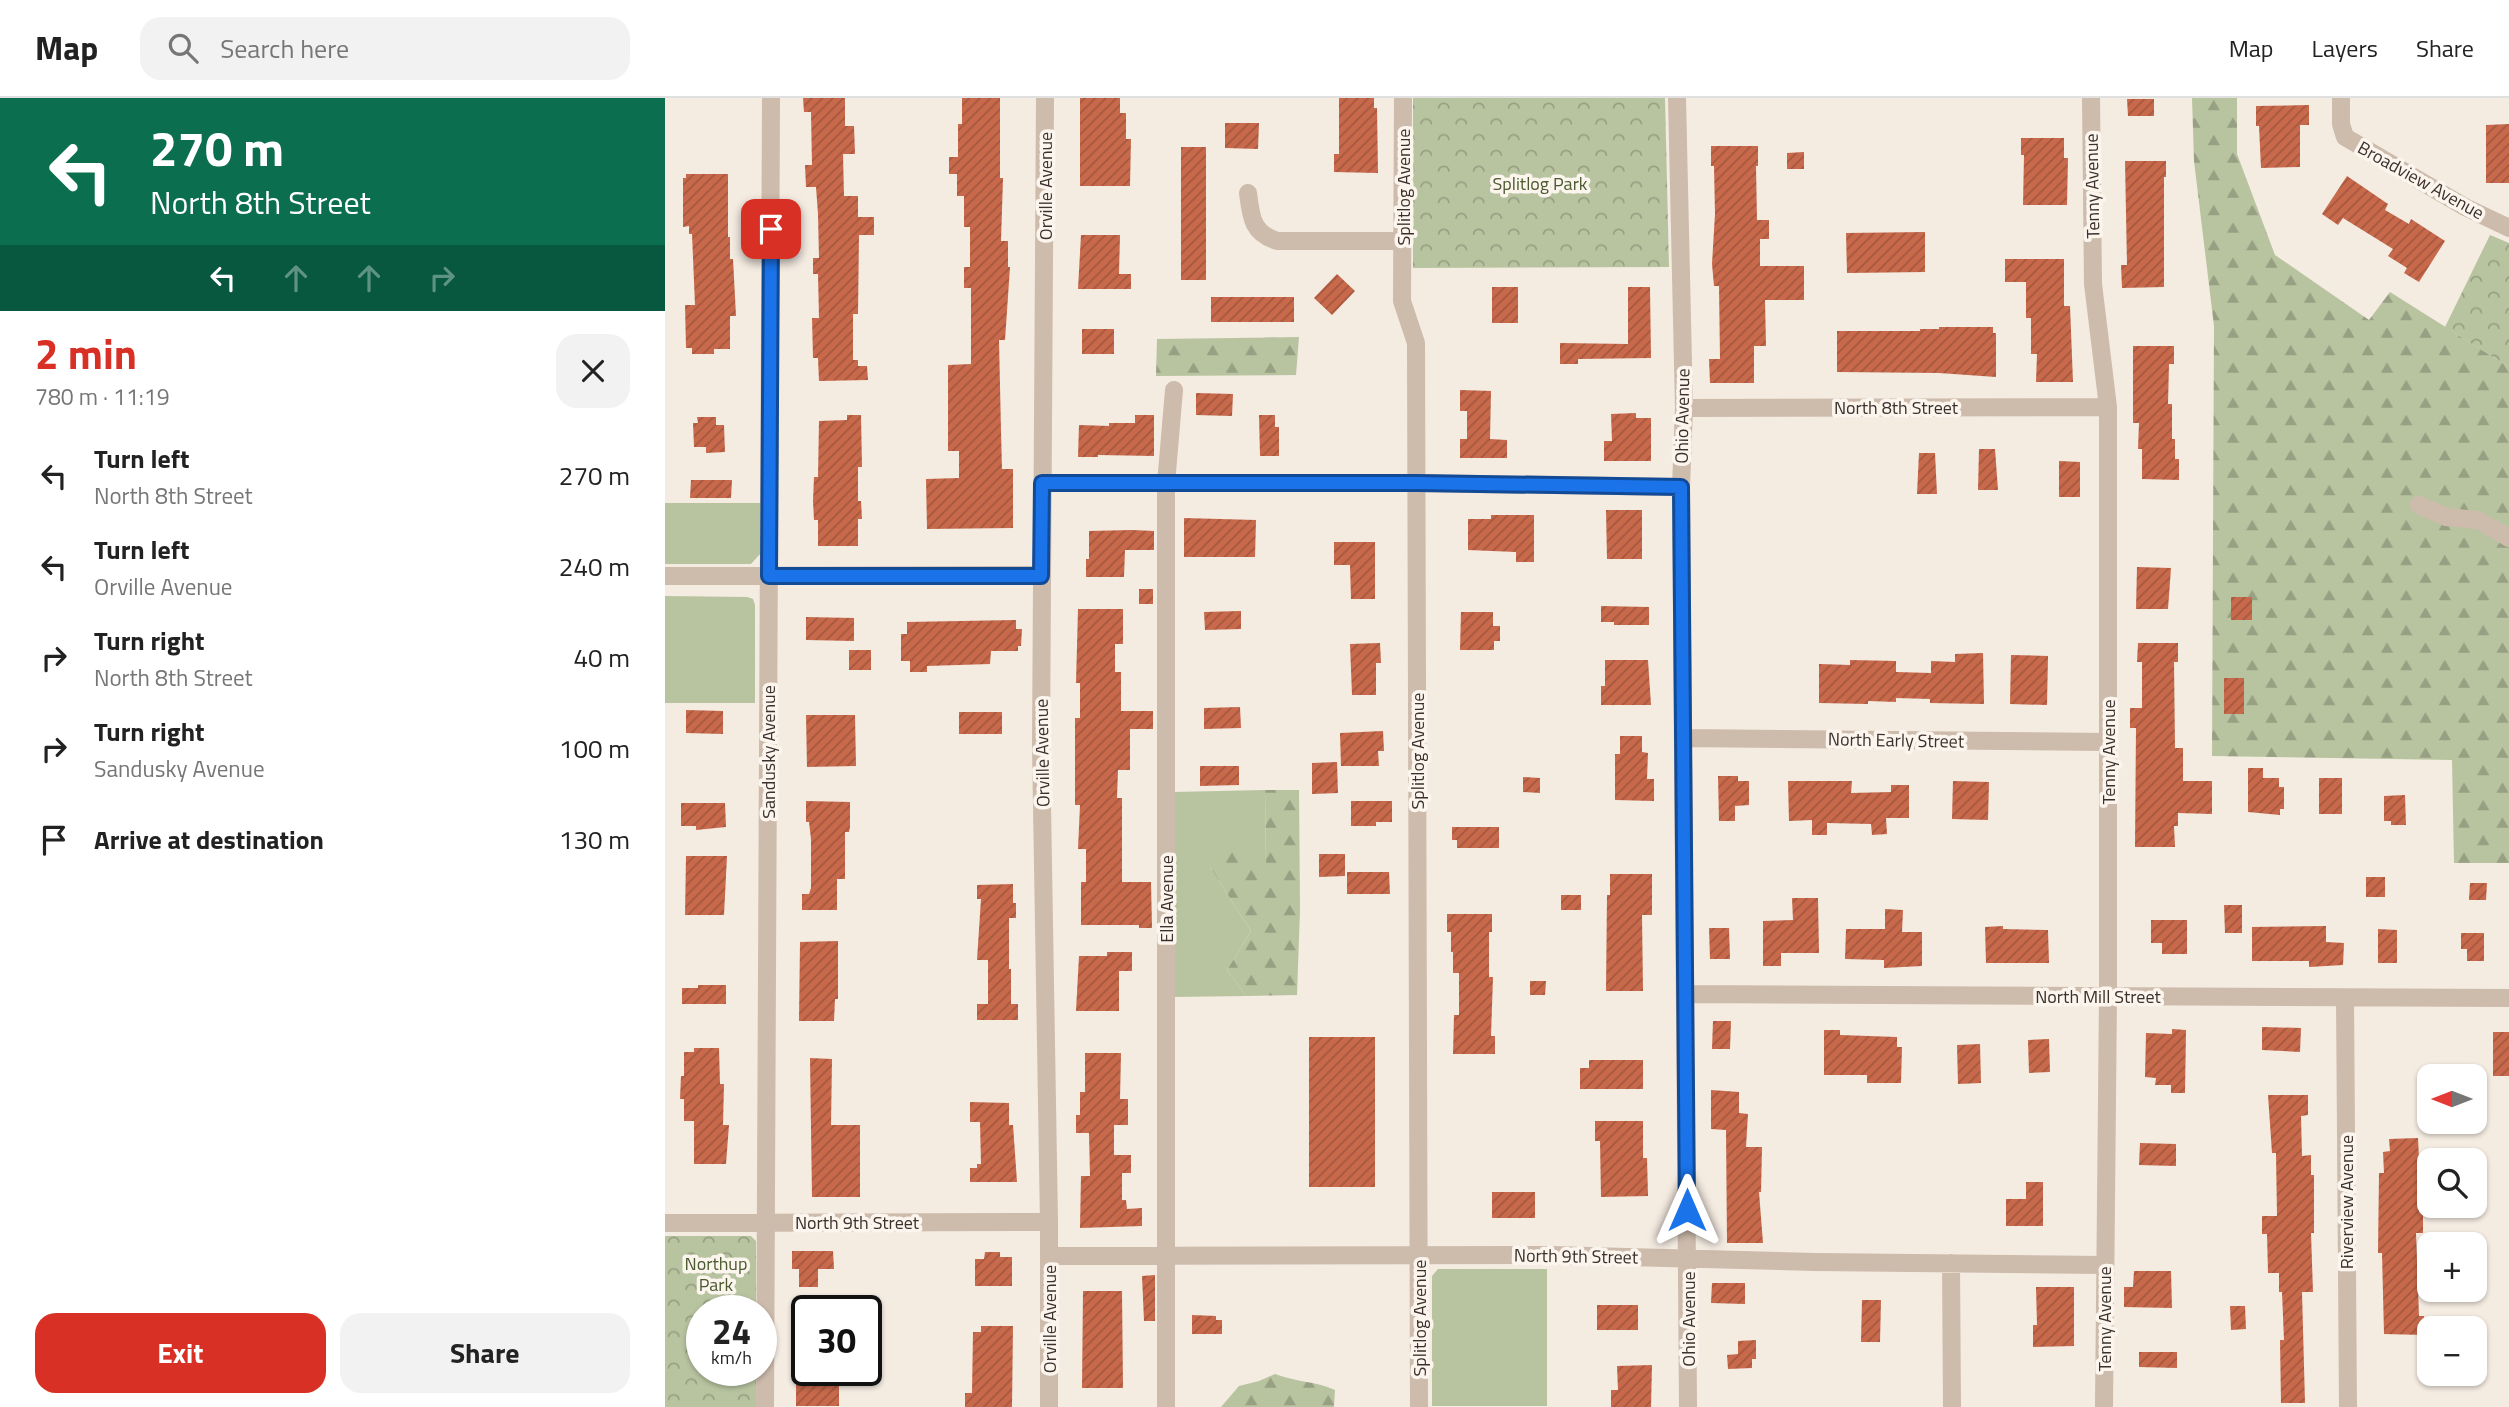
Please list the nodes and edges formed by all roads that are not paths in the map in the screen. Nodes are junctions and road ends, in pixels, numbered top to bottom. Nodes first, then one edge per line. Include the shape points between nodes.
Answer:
1 (771, 98) edge
2 (1045, 98) edge
3 (1403, 98) edge
4 (1677, 98) edge
5 (2091, 98) edge
6 (2341, 98) edge
7 (1248, 193) dead end
8 (2509, 228) edge
9 (1403, 241) junction
10 (1174, 390) dead end
11 (2108, 407) junction
12 (1683, 408) junction
13 (1042, 483) junction
14 (1417, 483) junction
15 (1166, 484) junction
16 (1681, 487) junction
17 (2419, 505) dead end
18 (2509, 538) edge
19 (665, 576) edge
20 (769, 576) junction
21 (1041, 576) junction
22 (1684, 738) junction
23 (2108, 742) junction
24 (1686, 994) junction
25 (2108, 996) junction
26 (2345, 998) junction
27 (2509, 998) edge
28 (766, 1222) junction
29 (1049, 1222) junction
30 (665, 1223) edge
31 (1049, 1256) junction
32 (1165, 1256) junction
33 (1419, 1256) junction
34 (1687, 1257) junction
35 (1951, 1263) junction
36 (2104, 1265) junction
37 (765, 1407) edge
38 (1049, 1407) edge
39 (1166, 1407) edge
40 (1419, 1407) edge
41 (1688, 1407) edge
42 (1952, 1407) edge
43 (2104, 1407) edge
44 (2348, 1407) edge

1 - 20 street, Sandusky Avenue
2 - 13 street, Orville Avenue
3 - 9 street, Splitlog Avenue
4 - 12 street, Ohio Avenue
5 - 11 street, Tenny Avenue via 2094,284
6 - 8 street, Broadview Avenue via 2345,137
7 - 9 street via 1255,226 1263,237 1277,242
9 - 14 street, Splitlog Avenue via 1402,301 1416,343
10 - 15 street, Ella Avenue
11 - 12 street, North 8th Street
11 - 23 street, Tenny Avenue
12 - 16 street, Ohio Avenue
13 - 15 street
13 - 21 street, Orville Avenue
14 - 15 street
14 - 16 street
14 - 33 street, Splitlog Avenue
15 - 32 street, Ella Avenue
16 - 22 street, Ohio Avenue
17 - 18 street via 2446,517 2478,520
19 - 20 street
20 - 21 street
20 - 28 street, Sandusky Avenue
21 - 29 street, Orville Avenue
22 - 23 street, North Early Street
22 - 24 street, Ohio Avenue
23 - 25 street, Tenny Avenue
24 - 25 street, North Mill Street
24 - 34 street, Ohio Avenue
25 - 26 street, North Mill Street
25 - 36 street, Tenny Avenue
26 - 27 street, North Mill Street
26 - 44 street, Riverview Avenue
28 - 29 street, North 9th Street
28 - 30 street, North 9th Street
28 - 37 street, Sandusky Avenue
29 - 31 street, Orville Avenue
31 - 32 street, North 9th Street
31 - 38 street, Orville Avenue
32 - 33 street, North 9th Street
32 - 39 street, Ella Avenue
33 - 34 street, North 9th Street
33 - 40 street, Splitlog Avenue
34 - 35 street, North 9th Street
34 - 41 street, Ohio Avenue
35 - 36 street, North 9th Street
35 - 42 street
36 - 43 street, Tenny Avenue

